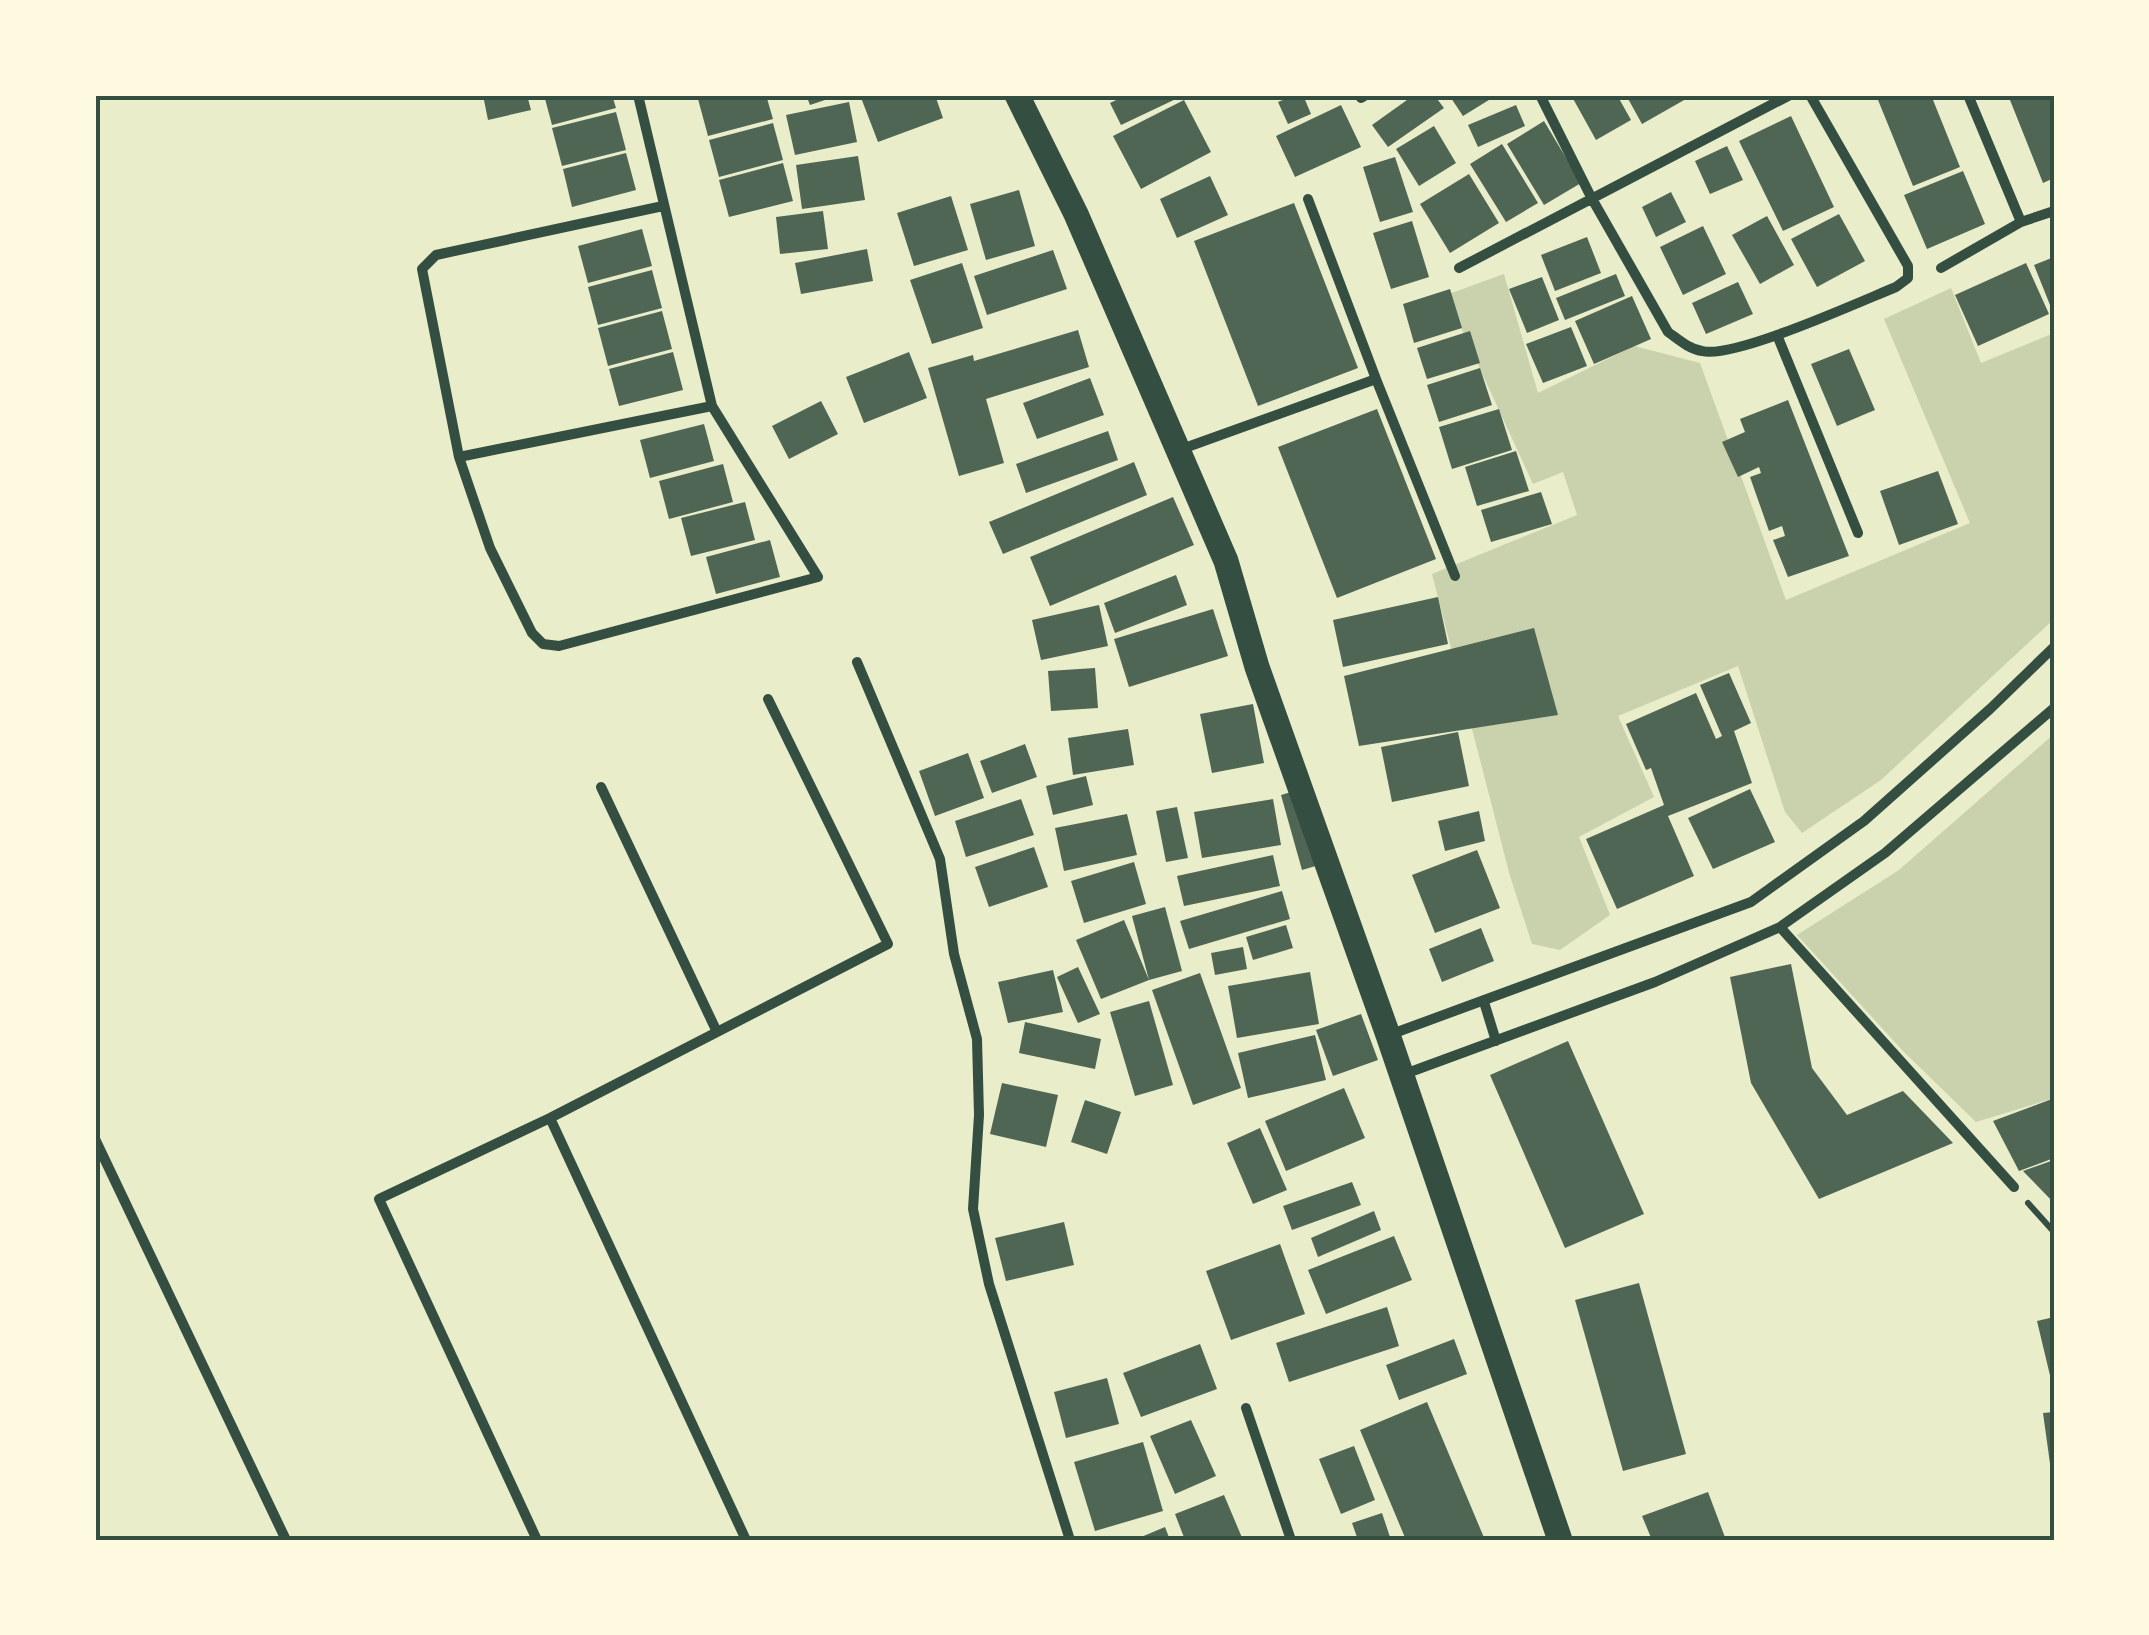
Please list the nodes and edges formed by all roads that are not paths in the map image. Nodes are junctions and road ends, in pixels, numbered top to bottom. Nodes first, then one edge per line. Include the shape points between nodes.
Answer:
1 (638, 95) edge
2 (1016, 95) edge
3 (1540, 95) edge
4 (1790, 95) edge
5 (1810, 95) edge
6 (1968, 95) edge
7 (1591, 196) junction
8 (1308, 199) dead end
9 (663, 206) junction
10 (2054, 211) edge
11 (2021, 222) junction
12 (1459, 268) dead end
13 (1941, 268) dead end
14 (1778, 334) junction
15 (1376, 379) junction
16 (712, 406) junction
17 (1178, 450) junction
18 (459, 458) junction
19 (1858, 533) dead end
20 (1456, 576) dead end
21 (2054, 647) edge
22 (857, 662) dead end
23 (768, 699) dead end
24 (2054, 708) edge
25 (601, 787) dead end
26 (1780, 927) junction
27 (1484, 1002) junction
28 (717, 1032) junction
29 (1388, 1036) junction
30 (1496, 1041) junction
31 (1401, 1075) junction
32 (550, 1118) junction
33 (95, 1139) edge
34 (2014, 1187) road end
35 (1246, 1408) dead end
36 (286, 1540) edge
37 (538, 1540) edge
38 (746, 1540) edge
39 (1070, 1540) edge
40 (1291, 1540) edge
41 (1560, 1540) edge

1 - 9 street
2 - 17 main road via 1076,214
3 - 7 street
4 - 7 street
5 - 14 street via 1908,266 1908,278
6 - 11 street
7 - 12 street
7 - 14 street via 1668,332 1686,345 1716,352
8 - 15 street
9 - 16 street
9 - 18 street via 436,255 425,264
10 - 11 street
11 - 13 street
14 - 19 street
15 - 17 street
15 - 20 street
16 - 18 street
16 - 18 street via 818,577 560,646 543,644 532,633 490,548
17 - 29 main road via 1226,562
21 - 27 street via 1864,821 1751,902
22 - 39 street via 940,859 954,954 977,1039 974,1209 989,1284
23 - 28 street via 888,944
24 - 26 street via 1886,853
25 - 28 street
26 - 30 street
26 - 34 street
27 - 29 street
27 - 30 street
28 - 32 street
29 - 31 main road
30 - 31 street
31 - 41 main road
32 - 37 street via 379,1199
32 - 38 street
33 - 36 street
35 - 40 street

